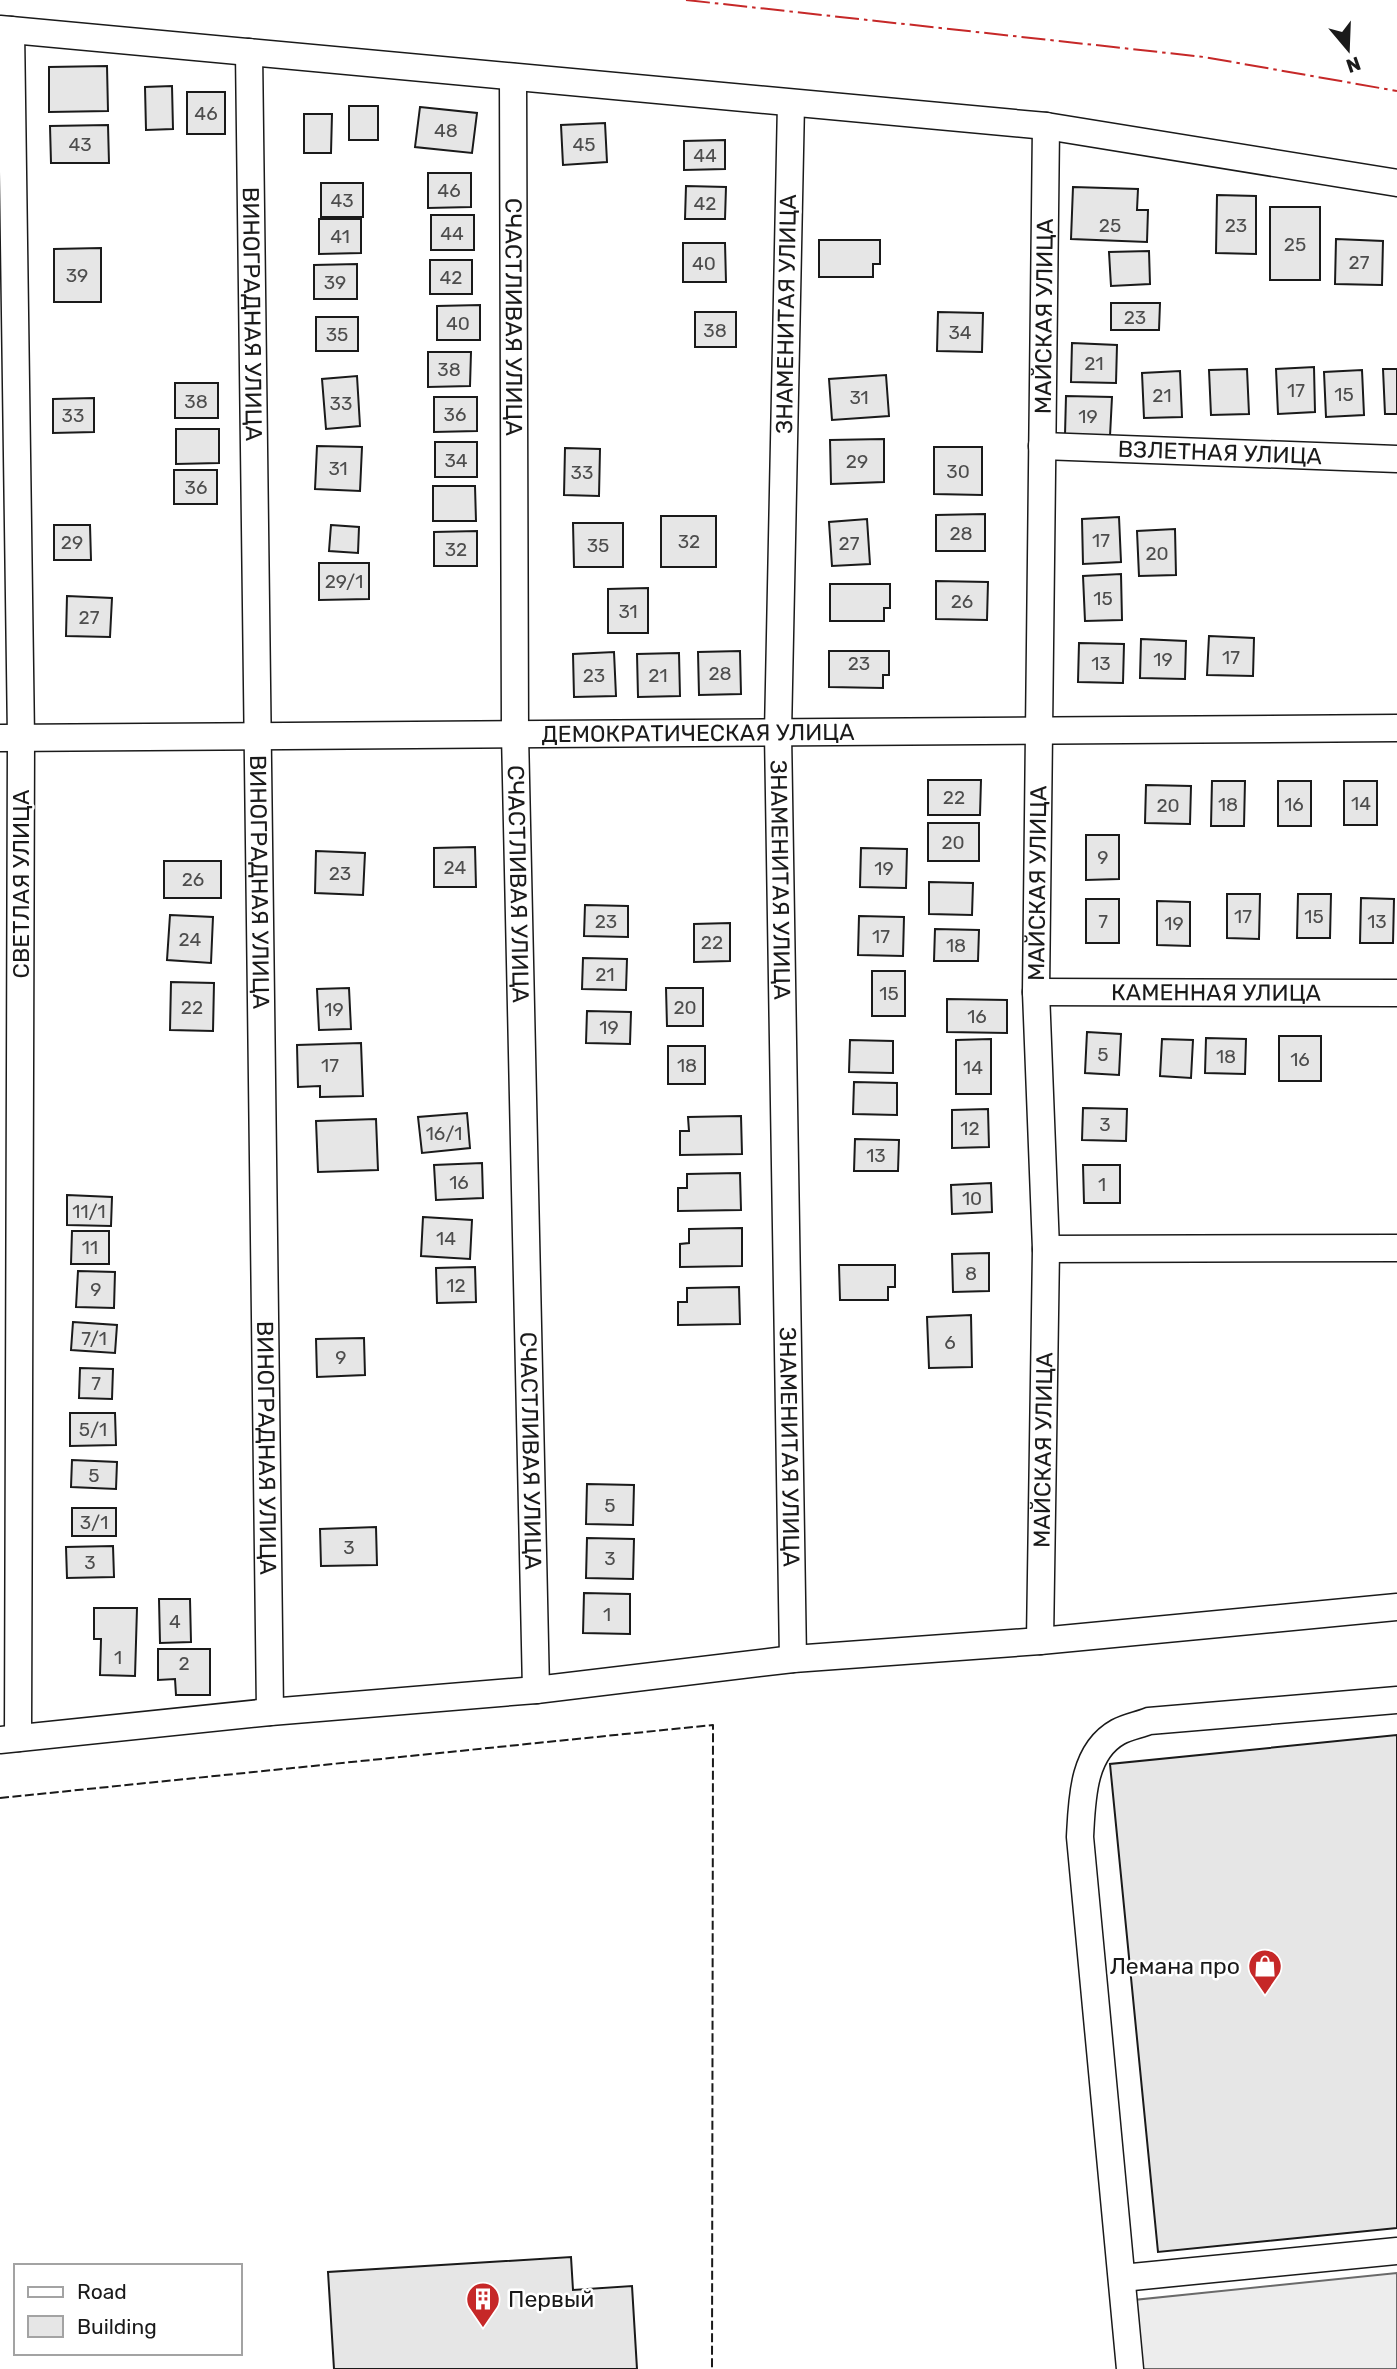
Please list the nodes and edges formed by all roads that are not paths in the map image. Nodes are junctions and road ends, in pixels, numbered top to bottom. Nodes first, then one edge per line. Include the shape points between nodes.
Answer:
1 (5, 30) edge
2 (249, 52) junction
3 (513, 77) junction
4 (791, 103) junction
5 (1046, 127) junction
6 (1397, 183) edge
7 (1042, 446) junction
8 (1397, 459) edge
9 (1397, 728) edge
10 (1039, 731) junction
11 (778, 733) junction
12 (515, 734) junction
13 (256, 736) junction
14 (10, 738) edge
15 (1036, 992) junction
16 (1397, 993) edge
17 (1397, 1248) edge
18 (1046, 1249) junction
19 (1397, 1607) edge
20 (1040, 1641) junction
21 (793, 1659) junction
22 (536, 1690) junction
23 (1397, 1700) edge
24 (270, 1712) junction
25 (9, 1739) edge
26 (1397, 2251) edge
27 (1122, 2278) junction
28 (1130, 2369) edge

1 - 2 street
1 - 14 street, СВЕТЛАЯ УЛИЦА
2 - 3 street
2 - 13 street, ВИНОГРАДНАЯ УЛИЦА
3 - 4 street
3 - 12 street, СЧАСТЛИВАЯ УЛИЦА
4 - 5 street
4 - 11 street, ЗНАМЕНИТАЯ УЛИЦА
5 - 6 street
5 - 7 street, МАЙСКАЯ УЛИЦА
7 - 8 street, ВЗЛЕТНАЯ УЛИЦА
7 - 10 street, МАЙСКАЯ УЛИЦА
9 - 10 street, ДЕМОКРАТИЧЕСКАЯ УЛИЦА
10 - 11 street, ДЕМОКРАТИЧЕСКАЯ УЛИЦА
10 - 15 street, МАЙСКАЯ УЛИЦА
11 - 12 street, ДЕМОКРАТИЧЕСКАЯ УЛИЦА
11 - 21 street, ЗНАМЕНИТАЯ УЛИЦА
12 - 13 street, ДЕМОКРАТИЧЕСКАЯ УЛИЦА
12 - 22 street, СЧАСТЛИВАЯ УЛИЦА
13 - 14 street, ДЕМОКРАТИЧЕСКАЯ УЛИЦА
13 - 24 street, ВИНОГРАДНАЯ УЛИЦА
14 - 25 street, СВЕТЛАЯ УЛИЦА
15 - 16 street, КАМЕННАЯ УЛИЦА
15 - 18 street, МАЙСКАЯ УЛИЦА
17 - 18 street
18 - 20 street, МАЙСКАЯ УЛИЦА
19 - 20 street
20 - 21 street
21 - 22 street
22 - 24 street
23 - 27 street via 1149,1721 1116,1733 1094,1756 1083,1791 1080,1837
24 - 25 street
26 - 27 street
27 - 28 street

